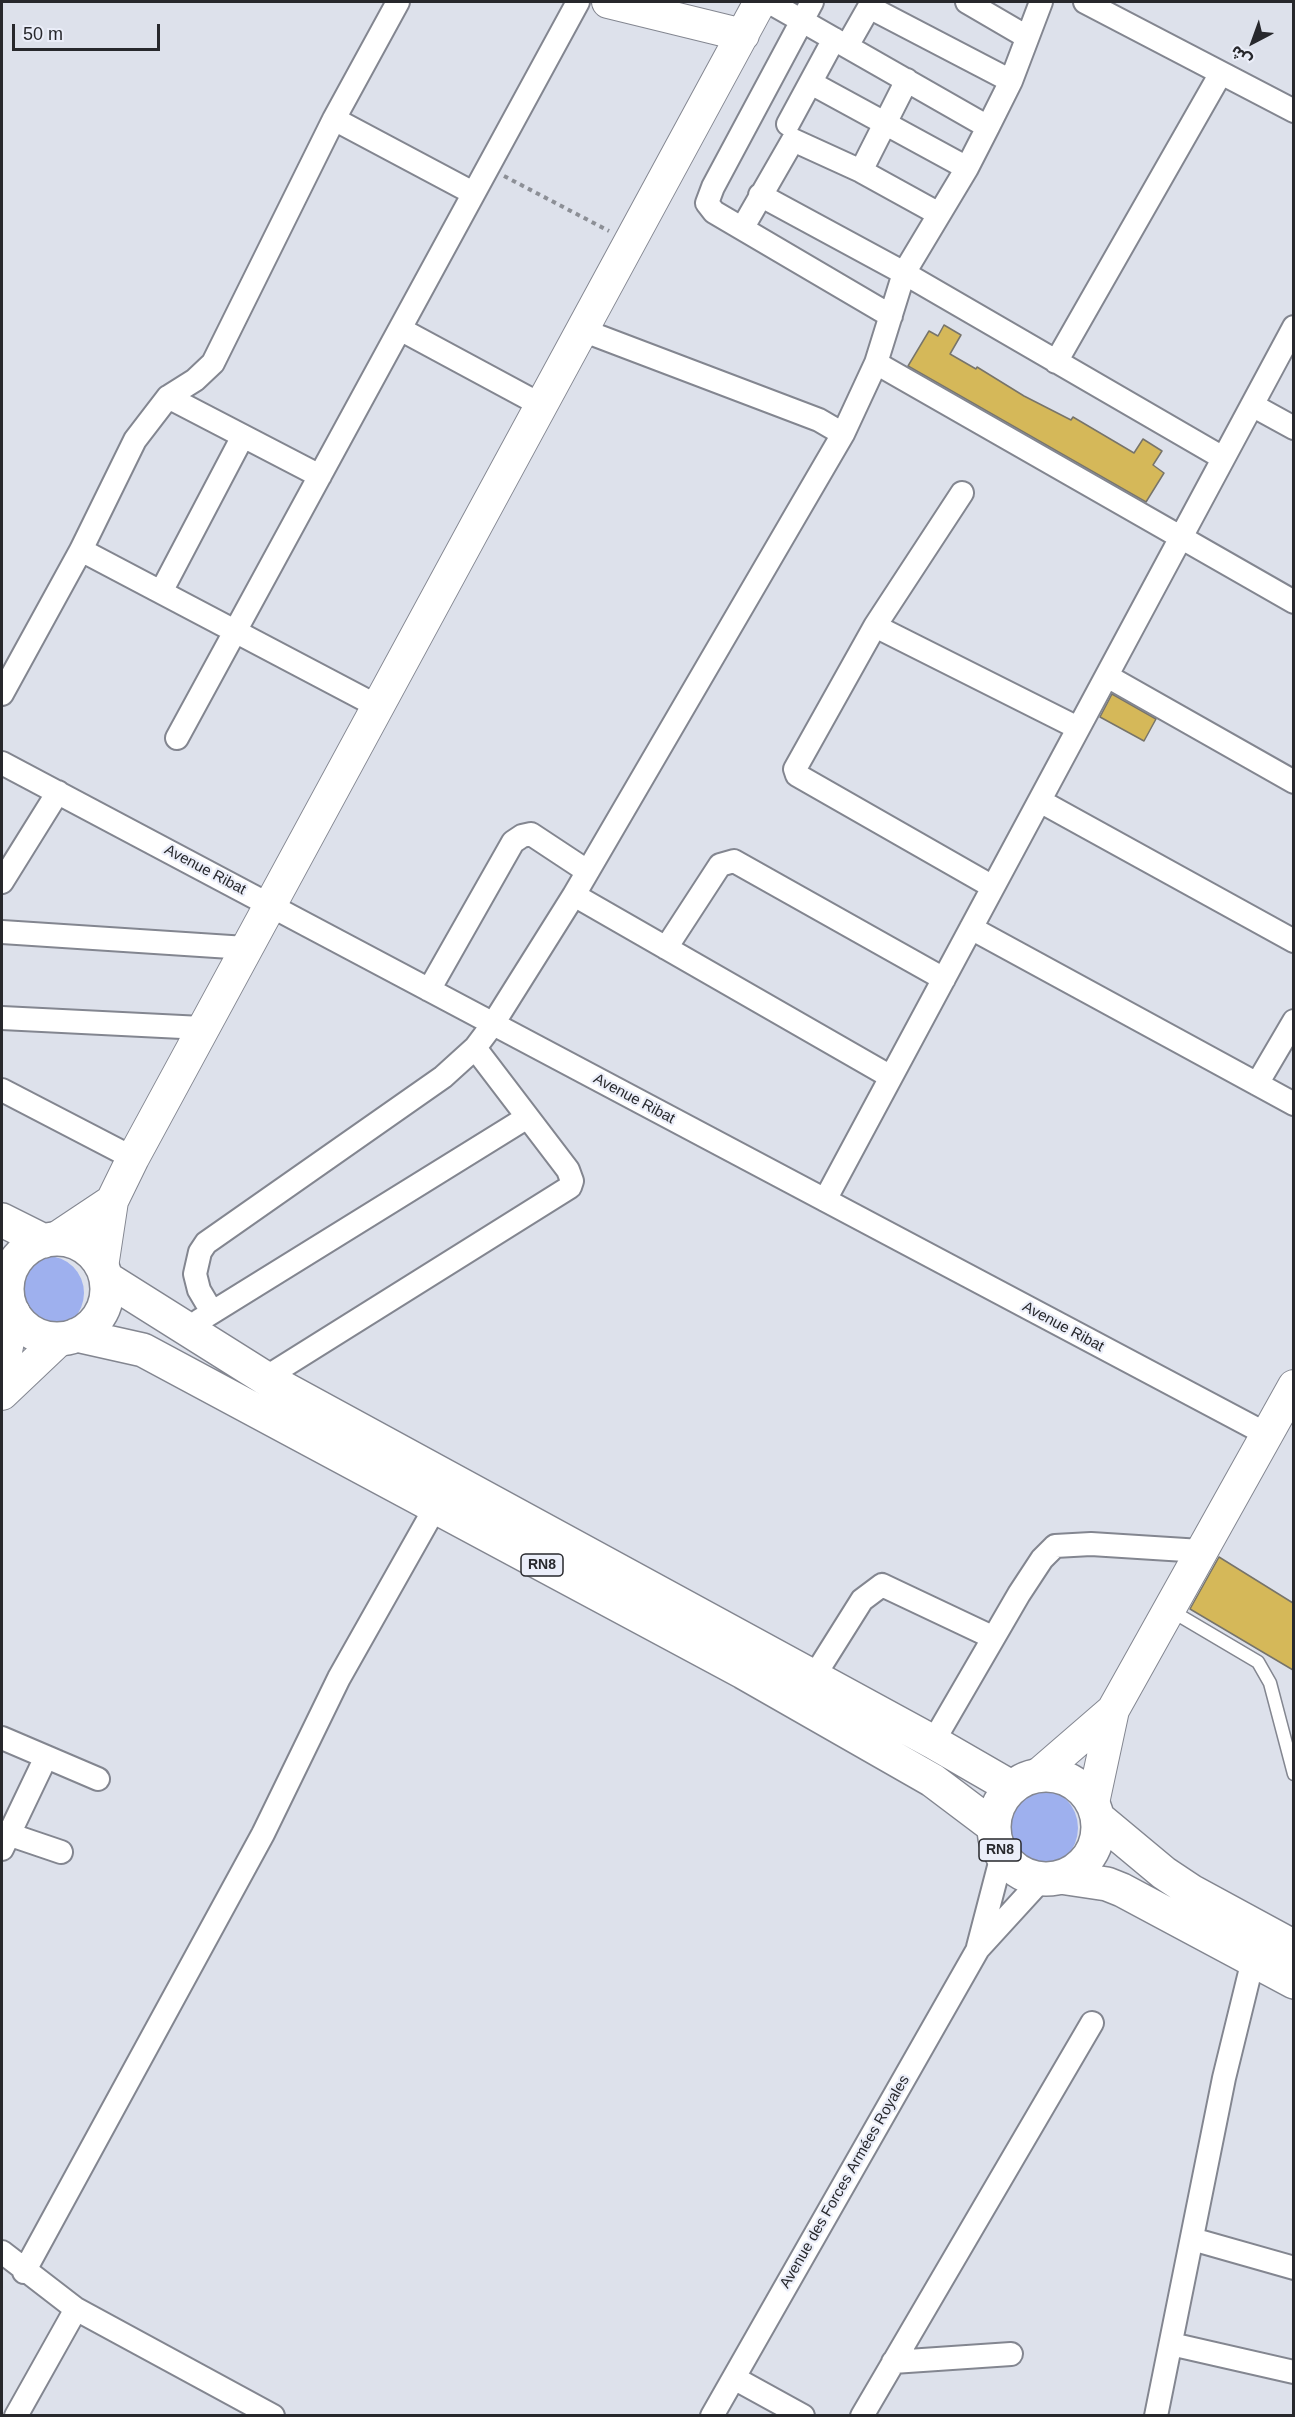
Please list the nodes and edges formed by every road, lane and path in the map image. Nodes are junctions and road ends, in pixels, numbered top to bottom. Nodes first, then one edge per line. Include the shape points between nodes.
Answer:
1 (398, 2) edge
2 (578, 2) edge
3 (608, 2) edge
4 (760, 2) edge
5 (769, 2) edge
6 (967, 2) edge
7 (1041, 2) edge
8 (1085, 2) edge
9 (871, 4) edge
10 (807, 11) edge
11 (742, 35) junction
12 (1027, 37) junction
13 (841, 43) junction
14 (1221, 73) junction
15 (907, 80) junction
16 (1011, 81) junction
17 (811, 83) junction
18 (1293, 111) edge
19 (334, 119) junction
20 (789, 124) dead end
21 (884, 125) junction
22 (988, 127) junction
23 (488, 167) junction
24 (967, 168) junction
25 (861, 171) junction
26 (473, 193) junction
27 (760, 195) junction
28 (939, 214) junction
29 (743, 227) junction
30 (630, 242) junction
31 (904, 273) junction
32 (891, 316) junction
33 (1293, 327) edge
34 (399, 329) junction
35 (582, 330) junction
36 (1056, 362) junction
37 (876, 363) junction
38 (168, 397) junction
39 (541, 405) junction
40 (1251, 405) junction
41 (1293, 428) edge
42 (843, 434) junction
43 (243, 436) junction
44 (1223, 458) junction
45 (320, 476) junction
46 (962, 494) dead end
47 (1180, 539) junction
48 (81, 550) junction
49 (161, 592) junction
50 (1293, 602) edge
51 (875, 626) junction
52 (235, 631) junction
53 (1107, 676) junction
54 (2, 694) edge
55 (377, 706) junction
56 (1078, 728) junction
57 (177, 738) dead end
58 (2, 763) edge
59 (1293, 782) edge
60 (58, 792) junction
61 (1040, 801) junction
62 (587, 871) junction
63 (2, 882) edge
64 (993, 887) junction
65 (574, 895) junction
66 (270, 905) junction
67 (971, 928) junction
68 (2, 933) edge
69 (1293, 941) edge
70 (246, 948) junction
71 (666, 948) junction
72 (944, 979) junction
73 (429, 990) junction
74 (2, 1018) edge
75 (1293, 1021) edge
76 (493, 1024) junction
77 (202, 1028) junction
78 (475, 1048) junction
79 (891, 1077) junction
80 (1257, 1084) junction
81 (2, 1089) edge
82 (1293, 1104) edge
83 (526, 1118) junction
84 (133, 1158) junction
85 (825, 1200) junction
86 (112, 1201) junction
87 (2, 1220) edge
88 (49, 1240) junction
89 (104, 1272) junction
90 (8, 1301) edge
91 (200, 1321) junction
92 (68, 1337) junction
93 (2, 1370) edge
94 (265, 1378) junction
95 (1293, 1386) edge
96 (2, 1394) edge
97 (1266, 1434) junction
98 (435, 1508) junction
99 (1201, 1551) junction
100 (1168, 1609) junction
101 (992, 1637) junction
102 (813, 1678) junction
103 (1113, 1710) junction
104 (2, 1738) edge
105 (933, 1742) junction
106 (46, 1757) junction
107 (1293, 1774) edge
108 (98, 1779) dead end
109 (1025, 1781) junction
110 (1095, 1810) junction
111 (4, 1838) edge
112 (998, 1841) junction
113 (61, 1852) dead end
114 (1051, 1878) junction
115 (1293, 1947) edge
116 (978, 1949) junction
117 (1253, 1960) junction
118 (1293, 1982) edge
119 (1092, 2023) dead end
120 (1192, 2239) junction
121 (2, 2252) edge
122 (1293, 2268) edge
123 (24, 2272) junction
124 (76, 2309) junction
125 (1171, 2344) junction
126 (1011, 2354) dead end
127 (893, 2362) junction
128 (1293, 2372) edge
129 (734, 2378) junction
130 (16, 2415) edge
131 (273, 2415) edge
132 (712, 2415) edge
133 (803, 2415) edge
134 (862, 2415) edge
135 (1156, 2415) edge

1 - 19 street
2 - 23 street
3 - 11 street
4 - 11 street
5 - 10 street
6 - 12 street
7 - 12 street
8 - 14 street
9 - 13 street
9 - 16 street
10 - 13 street
10 - 29 street via 708,199 708,207 714,212
11 - 30 street
12 - 16 street
13 - 15 street
13 - 17 street
14 - 18 street
14 - 36 street
15 - 21 street
15 - 22 street
16 - 22 street
17 - 20 street
17 - 21 street
19 - 26 street
19 - 38 street via 213,363
21 - 24 street
21 - 25 street
22 - 24 street
23 - 26 street
23 - 30 path
24 - 28 street
25 - 27 street via 793,140
25 - 28 street
26 - 34 street
27 - 29 street
27 - 31 street
28 - 31 street
29 - 32 street
30 - 35 street
31 - 32 street
31 - 36 street
32 - 37 street
33 - 40 street
34 - 39 street
34 - 45 street
35 - 39 street
35 - 42 street via 819,420
36 - 44 street
37 - 42 street
37 - 47 street
38 - 43 street
38 - 48 street via 135,440
39 - 55 street
40 - 41 street
40 - 44 street
42 - 62 street
43 - 45 street
43 - 49 street
44 - 47 street
45 - 52 street
46 - 51 street
47 - 50 street
47 - 53 street
48 - 49 street
48 - 54 street
49 - 52 street
51 - 56 street
51 - 64 street via 795,769 797,775
52 - 55 street
52 - 57 street
53 - 56 street
53 - 59 street
55 - 66 street
56 - 61 street
58 - 60 street, Avenue Ribat
60 - 63 street
60 - 66 street, Avenue Ribat
61 - 64 street
61 - 69 street
62 - 65 street
62 - 73 street via 531,834 513,842
64 - 67 street
65 - 71 street
65 - 76 street
66 - 70 street
66 - 73 street, Avenue Ribat
67 - 72 street
67 - 80 street
68 - 70 street
70 - 77 street
71 - 72 street via 720,865 734,861
71 - 79 street
72 - 79 street
73 - 76 street, Avenue Ribat
74 - 77 street
75 - 80 street
76 - 78 street
76 - 85 street, Avenue Ribat
77 - 84 street
78 - 83 street
78 - 91 street via 443,1077 206,1243 195,1274
79 - 85 street
80 - 82 street
81 - 84 street
83 - 91 street
83 - 94 street via 568,1170 570,1187
84 - 86 street
85 - 97 street, Avenue Ribat
86 - 88 street
86 - 89 street
87 - 88 main road, RN8
88 - 89 main road, RN8 via 66,1240 87,1249
88 - 90 main road via 22,1253 15,1263
89 - 91 main road, RN8
89 - 92 main road via 106,1298 99,1316 85,1330
90 - 92 main road, RN8 via 33,1333
90 - 93 street
91 - 94 main road, RN8
92 - 96 street
92 - 98 main road, RN8 via 143,1350
94 - 102 main road, RN8
95 - 97 street
97 - 99 street
98 - 112 main road, RN8 via 753,1677 932,1780
98 - 123 street via 339,1678 263,1834
99 - 100 street
99 - 101 street via 1091,1544 1055,1546 1026,1582
100 - 103 street
100 - 107 lane via 1258,1662 1270,1683
101 - 102 street via 882,1585 862,1600
101 - 105 street
102 - 105 main road, RN8
103 - 109 street
103 - 110 street
104 - 106 street
105 - 109 main road, RN8
106 - 108 street
106 - 111 street
109 - 110 main road, RN8 via 1055,1775 1070,1780 1083,1790
109 - 112 main road, RN8 via 995,1812
110 - 114 main road via 1098,1838 1090,1855 1077,1869
110 - 115 main road, RN8 via 1164,1873
111 - 113 street
112 - 114 main road, RN8 via 1019,1872
112 - 116 street, Avenue des Forces Armées Royales
114 - 116 street, Avenue des Forces Armées Royales
114 - 117 main road, RN8 via 1107,1884 1122,1890
116 - 129 street, Avenue des Forces Armées Royales
117 - 118 main road, RN8
117 - 120 street via 1224,2078
119 - 127 street
120 - 122 street
120 - 125 street
121 - 123 street
123 - 124 street
124 - 130 street
124 - 131 street
125 - 128 street
125 - 135 street
126 - 127 street
127 - 134 street
129 - 132 street, Avenue des Forces Armées Royales
129 - 133 street

